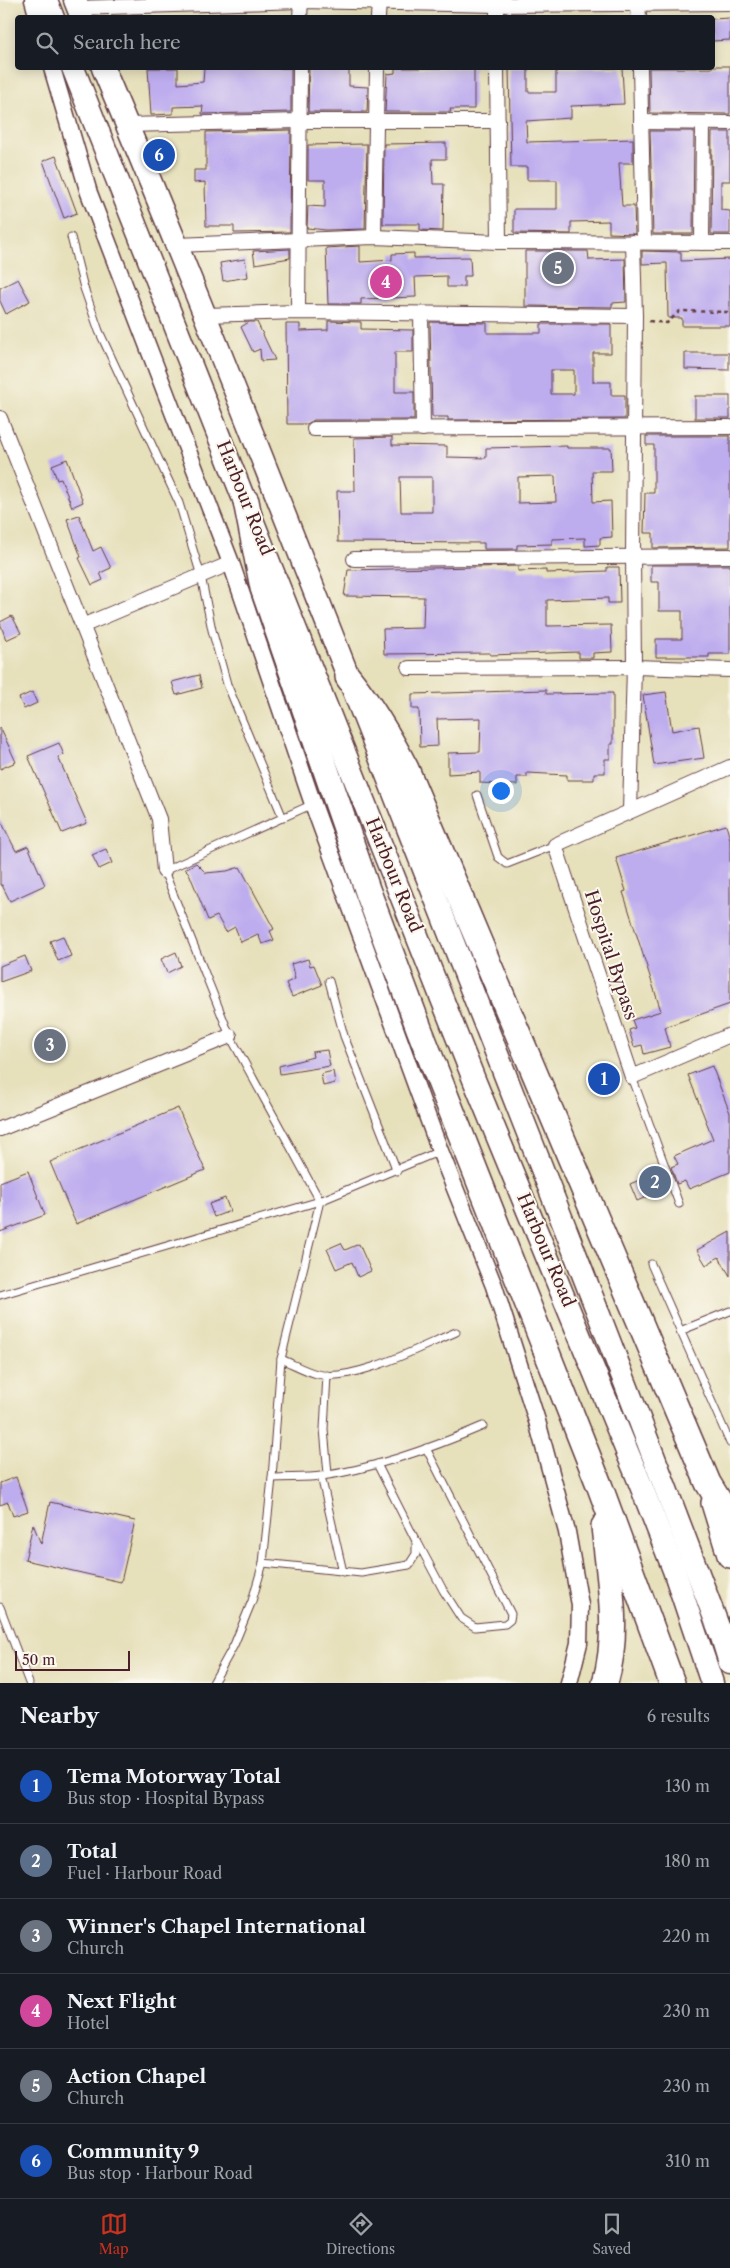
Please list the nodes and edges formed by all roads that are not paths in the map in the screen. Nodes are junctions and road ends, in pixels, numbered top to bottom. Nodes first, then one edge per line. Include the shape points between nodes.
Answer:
1 (33, 0) edge
2 (46, 0) edge
3 (301, 1) edge
4 (564, 2) edge
5 (638, 2) edge
6 (710, 2) edge
7 (730, 3) edge
8 (379, 7) edge
9 (497, 8) edge
10 (78, 9) edge
11 (37, 15) edge
12 (52, 15) edge
13 (300, 15) edge
14 (639, 15) edge
15 (53, 70) edge
16 (74, 70) edge
17 (104, 70) edge
18 (300, 70) edge
19 (377, 70) edge
20 (497, 70) edge
21 (640, 70) edge
22 (299, 121) junction
23 (376, 121) junction
24 (498, 121) junction
25 (641, 122) junction
26 (703, 123) junction
27 (730, 123) edge
28 (127, 125) junction
29 (71, 237) dead end
30 (374, 238) junction
31 (299, 240) junction
32 (499, 242) junction
33 (638, 242) junction
34 (702, 243) junction
35 (730, 243) edge
36 (177, 245) junction
37 (298, 312) junction
38 (205, 314) junction
39 (420, 314) junction
40 (636, 316) junction
41 (0, 418) edge
42 (730, 427) edge
43 (634, 428) junction
44 (314, 429) dead end
45 (423, 429) junction
46 (246, 501) junction
47 (633, 555) junction
48 (730, 556) edge
49 (354, 559) dead end
50 (231, 563) junction
51 (202, 576) junction
52 (82, 626) junction
53 (634, 667) junction
54 (409, 668) dead end
55 (730, 670) edge
56 (348, 677) junction
57 (730, 767) edge
58 (477, 795) dead end
59 (313, 804) junction
60 (630, 810) junction
61 (283, 818) junction
62 (555, 845) junction
63 (164, 871) junction
64 (329, 981) dead end
65 (730, 1035) edge
66 (230, 1036) junction
67 (632, 1077) junction
68 (0, 1129) edge
69 (440, 1151) junction
70 (397, 1170) junction
71 (320, 1201) junction
72 (679, 1204) dead end
73 (651, 1264) dead end
74 (0, 1295) edge
75 (730, 1311) edge
76 (680, 1330) junction
77 (456, 1332) dead end
78 (281, 1359) junction
79 (327, 1375) junction
80 (483, 1426) dead end
81 (730, 1443) edge
82 (426, 1448) junction
83 (377, 1464) junction
84 (325, 1475) junction
85 (272, 1478) junction
86 (708, 1483) junction
87 (600, 1487) junction
88 (730, 1519) edge
89 (416, 1541) junction
90 (730, 1556) edge
91 (263, 1563) junction
92 (343, 1572) junction
93 (0, 1607) edge
94 (730, 1664) edge
95 (29, 1683) edge
96 (212, 1683) edge
97 (569, 1683) edge
98 (605, 1683) edge
99 (672, 1683) edge
100 (712, 1683) edge

1 - 11 street
2 - 12 highway
3 - 8 street
3 - 10 street
3 - 13 street
4 - 5 street
4 - 9 street
5 - 6 street
5 - 14 street
6 - 7 street
8 - 9 street
15 - 50 street, Harbour Road via 88,193
16 - 46 highway, Harbour Road
17 - 28 highway, Harbour Road
18 - 22 street
19 - 23 street
20 - 24 street
21 - 25 street
22 - 23 street
22 - 28 street
22 - 31 street
23 - 24 street
23 - 30 street
24 - 32 street
25 - 26 street
25 - 33 street
26 - 27 street
26 - 34 street
28 - 36 highway, Harbour Road
29 - 51 lane via 99,331 179,503
30 - 31 street
30 - 32 street
31 - 36 street
31 - 37 street
32 - 33 street
33 - 34 street
33 - 40 street
34 - 35 street
36 - 38 highway, Harbour Road
37 - 38 street
37 - 39 street
38 - 56 highway, Harbour Road
39 - 40 street
39 - 45 street
40 - 43 street
41 - 52 street
42 - 43 street
43 - 45 street
43 - 47 street
44 - 45 street
46 - 87 highway via 263,588 365,883
46 - 100 highway, Harbour Road via 435,979 642,1487
47 - 48 street
47 - 49 street
47 - 53 street
50 - 51 street
50 - 59 street, Harbour Road
51 - 52 street
51 - 61 lane via 227,684
52 - 63 street via 159,819
53 - 54 street
53 - 55 street
53 - 60 street
56 - 86 highway via 367,701 406,769
56 - 94 highway, Harbour Road via 630,1392
57 - 60 street
58 - 62 lane via 498,857 507,864
59 - 61 lane
59 - 69 street, Harbour Road
60 - 62 street
61 - 63 lane
62 - 67 street, Hospital Bypass
63 - 66 lane
64 - 70 lane via 344,1036
65 - 67 street
66 - 68 street
66 - 71 lane
67 - 72 lane, Hospital Bypass
69 - 70 lane
69 - 97 street, Harbour Road via 494,1286 537,1421 567,1532 580,1605 579,1643
70 - 71 lane
71 - 74 lane
71 - 78 lane
73 - 76 lane
75 - 76 lane
76 - 81 lane
77 - 79 lane via 356,1373
78 - 79 lane
78 - 85 lane
79 - 84 lane
80 - 82 lane
82 - 83 lane
82 - 89 lane via 511,1614 510,1620 505,1624 475,1627 461,1618
83 - 84 lane
83 - 89 lane
84 - 85 lane
84 - 92 lane
85 - 91 lane
86 - 88 highway
86 - 90 highway
87 - 98 highway via 614,1620
87 - 99 highway
89 - 92 lane via 416,1554 408,1565 361,1573
91 - 92 lane
91 - 96 lane via 234,1645
93 - 95 lane

